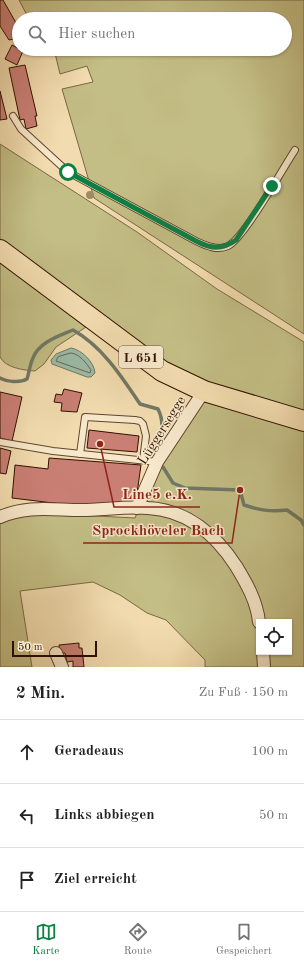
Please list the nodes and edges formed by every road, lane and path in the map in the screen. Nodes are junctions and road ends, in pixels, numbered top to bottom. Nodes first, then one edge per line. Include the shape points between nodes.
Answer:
1 (13, 116) dead end
2 (295, 150) dead end
3 (0, 250) edge
4 (204, 391) junction
5 (304, 421) edge
6 (0, 442) edge
7 (80, 454) junction
8 (143, 460) junction
9 (158, 462) junction
10 (137, 508) junction
11 (0, 517) edge
12 (259, 619) edge
13 (56, 653) dead end
14 (263, 655) edge
15 (62, 667) edge
16 (264, 667) edge

1 - 2 lane via 21,129 68,172 196,241 215,248 228,246 242,232
3 - 4 main road, L 651 via 143,358 162,371
4 - 5 main road, L 651
4 - 9 street, Lüggersegge
6 - 7 lane
7 - 8 lane
7 - 8 lane via 85,417 136,420 145,428
8 - 9 lane
9 - 10 street, Lüggersegge
10 - 11 street via 32,509
10 - 12 street via 153,508 182,516 210,534 227,552 245,580 258,609
13 - 15 street
14 - 16 street

